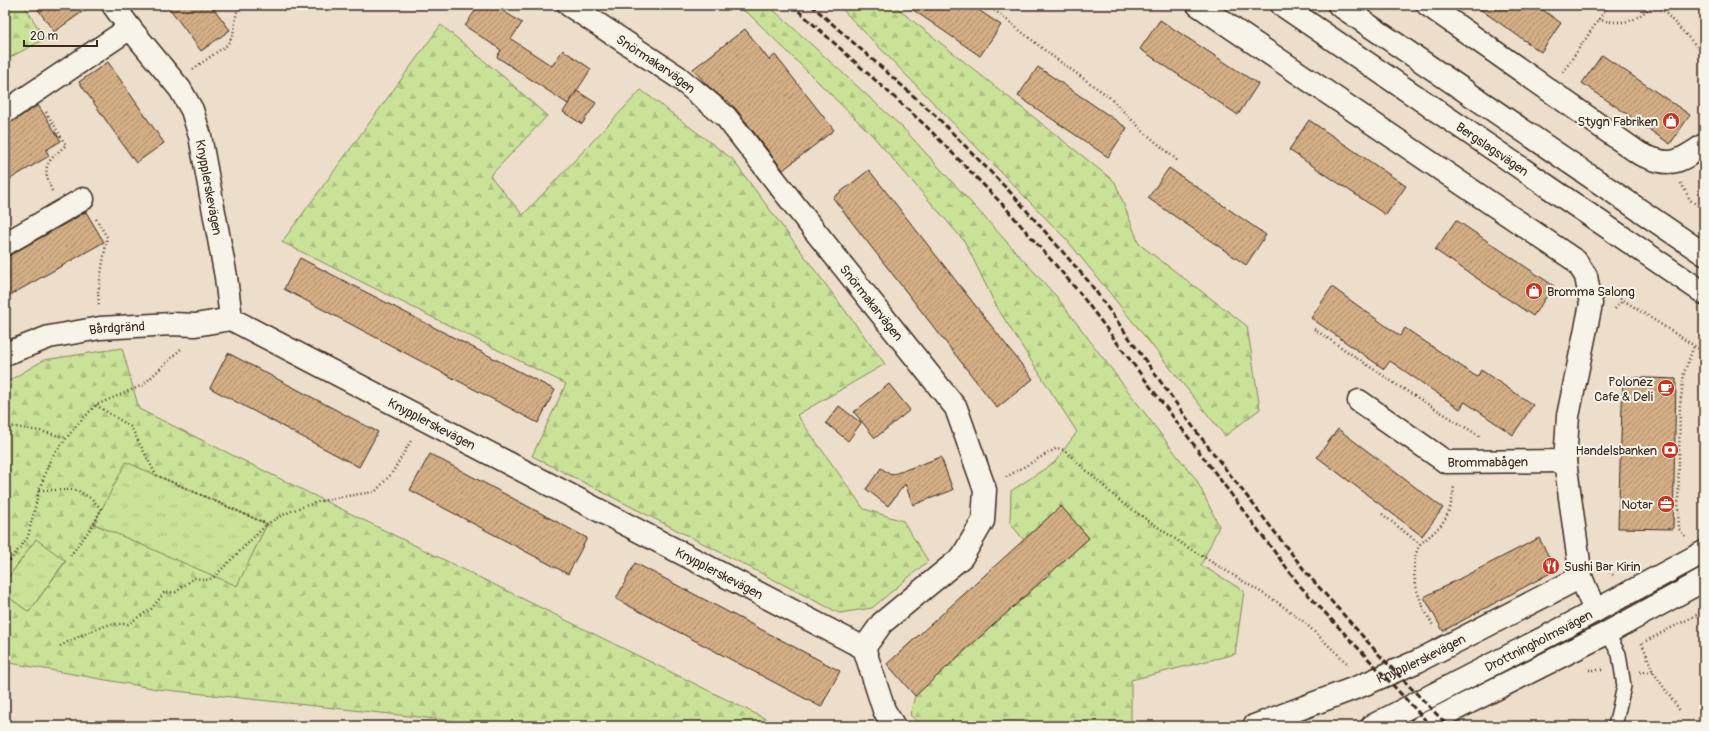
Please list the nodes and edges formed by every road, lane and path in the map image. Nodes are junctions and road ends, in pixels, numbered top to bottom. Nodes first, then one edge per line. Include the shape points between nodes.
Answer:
1 (114, 5) edge
2 (238, 5) edge
3 (569, 5) edge
4 (988, 5) edge
5 (1198, 5) edge
6 (1282, 5) edge
7 (1339, 5) edge
8 (1428, 5) edge
9 (1624, 5) edge
10 (1652, 5) edge
11 (1658, 5) edge
12 (1607, 6) edge
13 (1598, 20) junction
14 (130, 28) junction
15 (1704, 54) edge
16 (180, 89) junction
17 (1551, 91) junction
18 (34, 93) junction
19 (5, 112) edge
20 (1704, 145) edge
21 (1179, 162) dead end
22 (1670, 163) junction
23 (83, 199) joint
24 (1704, 210) edge
25 (62, 211) junction
26 (5, 244) edge
27 (1704, 254) edge
28 (1704, 293) edge
29 (231, 319) junction
30 (195, 325) junction
31 (100, 328) junction
32 (1314, 329) dead end
33 (1694, 346) dead end
34 (5, 354) edge
35 (1359, 400) dead end
36 (96, 405) junction
37 (423, 419) junction
38 (5, 424) edge
39 (67, 438) junction
40 (1482, 438) dead end
41 (1564, 461) junction
42 (1010, 475) dead end
43 (1455, 483) dead end
44 (39, 490) junction
45 (1382, 514) dead end
46 (267, 524) junction
47 (1679, 529) dead end
48 (1420, 544) junction
49 (1704, 552) edge
50 (70, 556) dead end
51 (5, 567) edge
52 (1581, 577) junction
53 (1704, 580) edge
54 (1595, 611) junction
55 (1436, 630) dead end
56 (1607, 633) junction
57 (1642, 643) dead end
58 (60, 646) dead end
59 (864, 648) junction
60 (1363, 685) junction
61 (1681, 712) dead end
62 (894, 726) edge
63 (1254, 726) edge
64 (1372, 726) edge
65 (1422, 726) edge
66 (1616, 726) edge

1 - 14 street, Knypplerskevägen
2 - 16 path via 233,34 227,45 194,68
3 - 59 street, Snörmakarvägen via 678,77 726,117 956,408 985,490 983,521 962,557 882,623
4 - 21 path via 1108,96
5 - 41 street via 1576,260 1586,276 1591,304 1568,416
6 - 28 street, Bergslagsvägen
7 - 27 street
8 - 17 street
9 - 12 path
10 - 13 path via 1639,18 1620,23
11 - 15 path
12 - 13 path
13 - 17 path
14 - 16 street, Knypplerskevägen
14 - 18 street
16 - 29 street, Knypplerskevägen via 192,110 200,136 226,277
17 - 22 street via 1640,154 1655,161
18 - 19 street
18 - 25 path via 66,145 48,161 45,174
20 - 22 street
22 - 24 path via 1690,200
23 - 25 street
23 - 31 path via 107,237 98,293
25 - 26 street
29 - 30 street, Bårdgränd
29 - 37 street, Knypplerskevägen
30 - 31 street, Bårdgränd
30 - 36 path via 180,350 143,385
31 - 34 street, Bårdgränd via 49,337
32 - 40 path
33 - 47 path via 1684,373 1680,406
35 - 41 street, Brommabågen via 1446,462
36 - 39 path
36 - 46 path via 131,427 156,475
37 - 46 path via 392,473 375,492 326,499 283,514
37 - 59 street, Knypplerskevägen
38 - 39 path
39 - 44 path via 50,458
41 - 52 street
42 - 60 path via 1057,448 1064,450 1121,502 1304,622 1348,663
43 - 48 path via 1452,505 1445,522
44 - 50 path via 77,490 92,499 101,509 94,524
44 - 51 path via 28,537
45 - 48 path
46 - 58 path via 214,577 208,580 194,578 176,592 164,594 151,609 128,624 110,624
48 - 55 path via 1414,566 1415,582 1421,601
49 - 54 street, Drottningholmsvägen
52 - 54 street
52 - 60 street, Knypplerskevägen via 1418,661
53 - 56 street, Drottningholmsvägen
54 - 56 street
54 - 64 street, Drottningholmsvägen
56 - 65 street, Drottningholmsvägen
56 - 66 lane via 1619,654 1624,686
57 - 61 path via 1653,672
59 - 62 street via 884,710
60 - 63 street, Knypplerskevägen

